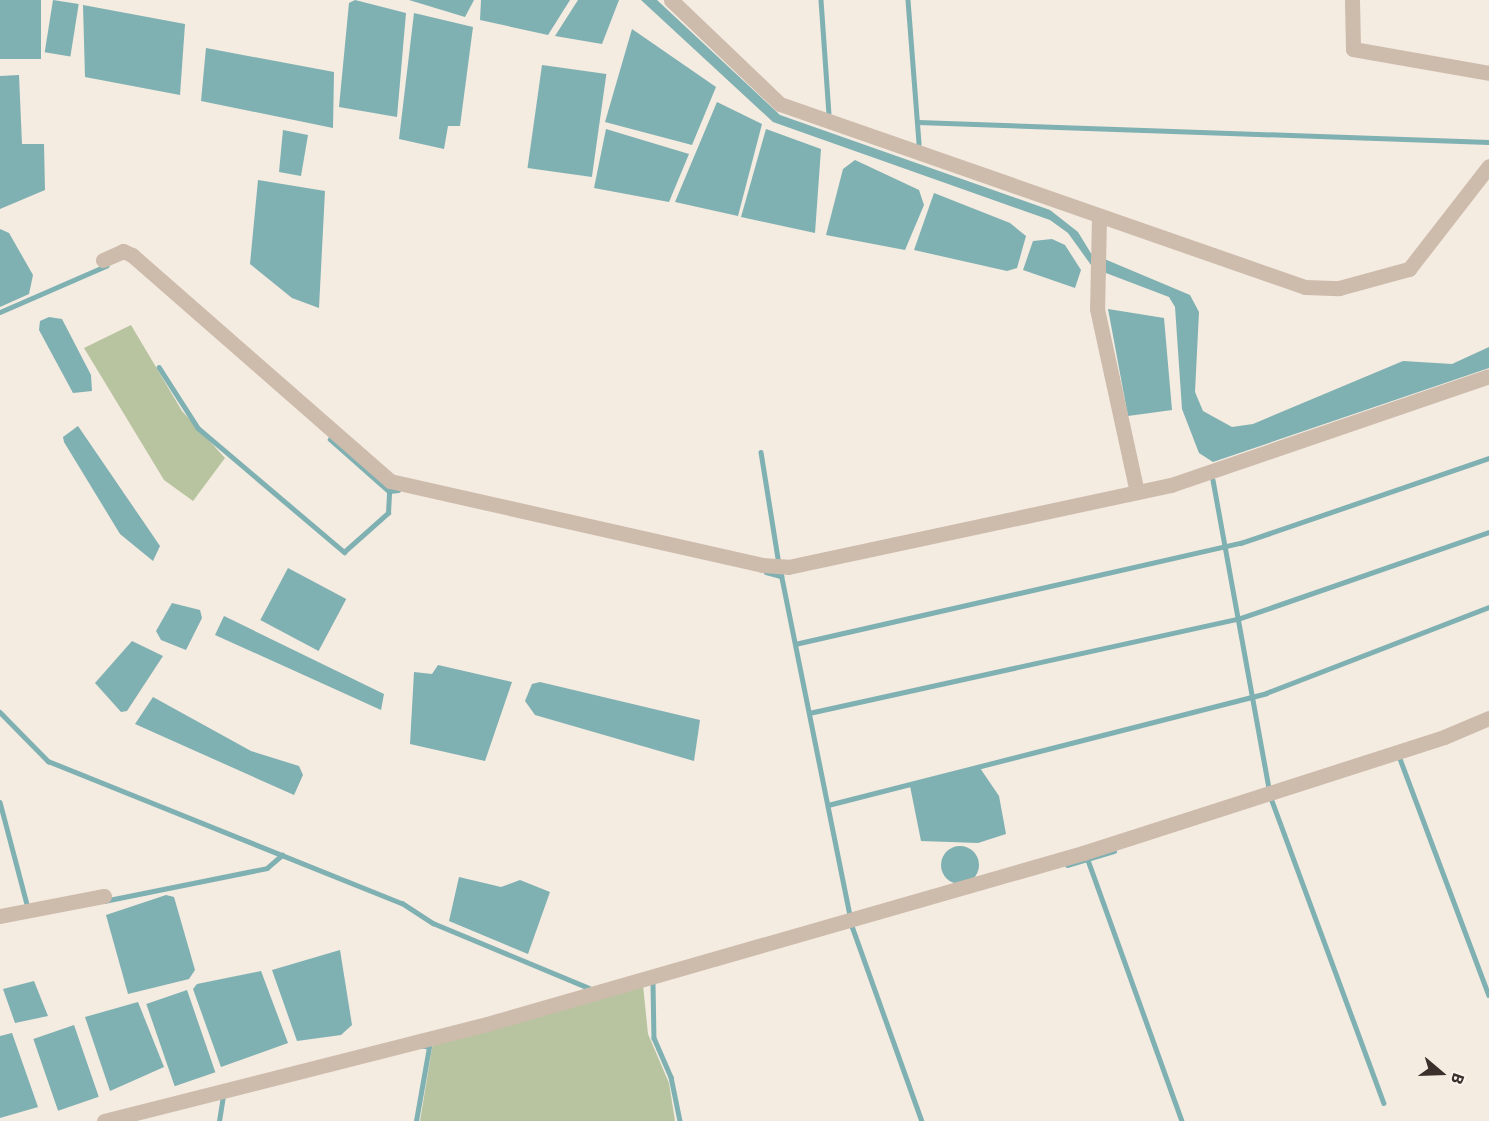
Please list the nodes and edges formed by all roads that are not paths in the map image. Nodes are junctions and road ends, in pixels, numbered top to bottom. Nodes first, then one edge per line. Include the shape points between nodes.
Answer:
1 (671, 0) edge
2 (1352, 0) edge
3 (1489, 73) edge
4 (1489, 166) edge
5 (1099, 217) junction
6 (103, 260) dead end
7 (1489, 376) edge
8 (1137, 492) junction
9 (1489, 718) edge
10 (104, 896) dead end
11 (0, 916) edge
12 (104, 1121) edge

1 - 5 street via 780,104
2 - 3 street via 1353,49
4 - 5 street via 1409,269 1339,288 1305,287
5 - 8 street via 1097,309
6 - 8 street via 123,251 132,255 381,475 401,485 788,567
7 - 8 street via 1218,471
9 - 12 street via 1444,737 1083,853 487,1024
10 - 11 street

